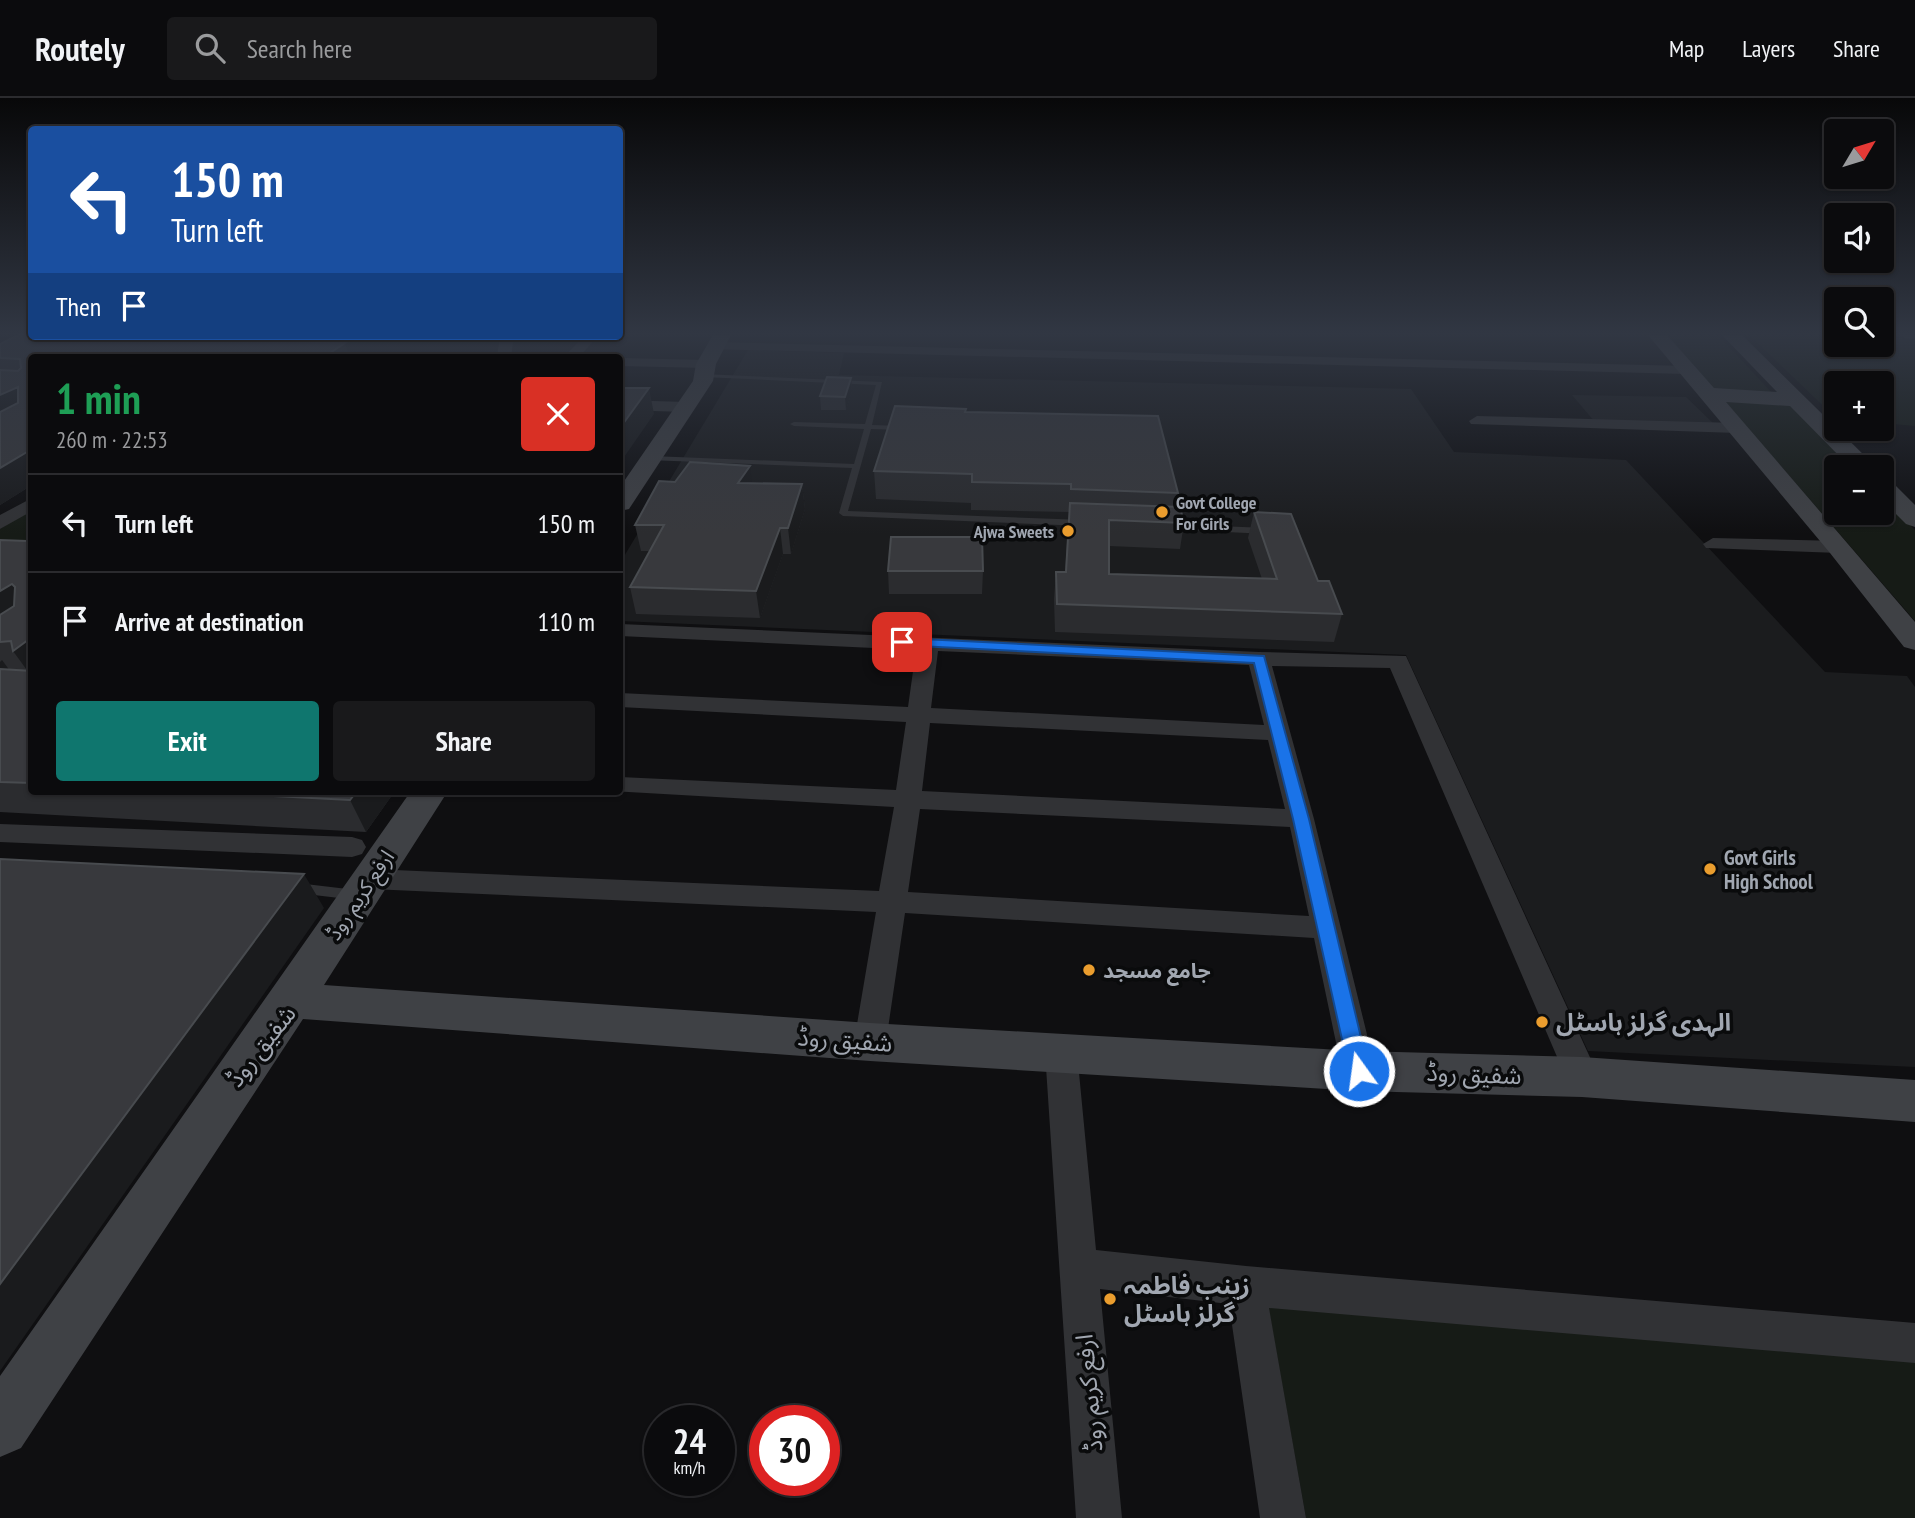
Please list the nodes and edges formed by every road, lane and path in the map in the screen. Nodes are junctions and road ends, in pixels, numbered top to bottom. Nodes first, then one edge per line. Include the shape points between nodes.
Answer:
1 (689, 401) edge
2 (874, 401) edge
3 (1713, 401) edge
4 (1797, 401) edge
5 (623, 405) edge
6 (686, 407) junction
7 (1477, 421) dead end
8 (794, 424) dead end
9 (866, 427) junction
10 (906, 428) edge
11 (1737, 428) junction
12 (1851, 455) edge
13 (651, 458) junction
14 (857, 466) junction
15 (1894, 498) edge
16 (623, 500) edge
17 (28, 506) edge
18 (1915, 519) edge
19 (0, 523) edge
20 (1101, 524) edge
21 (1156, 526) edge
22 (1278, 532) edge
23 (1713, 544) dead end
24 (1839, 547) junction
25 (623, 630) edge
26 (1915, 641) edge
27 (928, 643) junction
28 (1259, 659) junction
29 (623, 700) edge
30 (919, 713) junction
31 (1279, 733) junction
32 (623, 785) edge
33 (427, 795) edge
34 (908, 800) junction
35 (1301, 819) junction
36 (0, 833) edge
37 (361, 874) junction
38 (278, 887) edge
39 (892, 902) junction
40 (1325, 929) junction
41 (291, 1000) junction
42 (870, 1042) junction
43 (1061, 1052) junction
44 (1359, 1071) junction
45 (1581, 1077) junction
46 (1913, 1106) edge
47 (1078, 1267) junction
48 (1246, 1286) junction
49 (1915, 1343) edge
50 (0, 1427) edge
51 (1099, 1518) edge
52 (1283, 1518) edge

1 - 6 street
2 - 9 lane
3 - 11 street
4 - 12 street
5 - 6 street
6 - 13 street
7 - 11 street
8 - 9 lane
9 - 10 lane
9 - 14 lane
11 - 24 street
13 - 14 lane
13 - 16 street
14 - 20 lane via 844,513
15 - 18 street
17 - 19 street
21 - 22 lane
23 - 24 street
24 - 26 street
25 - 27 street
27 - 28 street
27 - 30 street
28 - 31 street
28 - 45 street via 1398,661
29 - 30 street
30 - 31 street
30 - 34 street
31 - 35 street
32 - 34 street
33 - 37 street, ارفع کریم روڈ
34 - 35 street
34 - 39 street
35 - 40 street
36 - 37 street
37 - 38 lane
37 - 39 street
37 - 41 street, ارفع کریم روڈ
39 - 40 street
39 - 42 street
40 - 44 street
41 - 42 street, شفیق روڈ
41 - 50 street, شفیق روڈ
42 - 43 street, شفیق روڈ
43 - 44 street, شفیق روڈ
43 - 47 street, ارفع کریم روڈ
44 - 45 street, شفیق روڈ
45 - 46 street, شفیق روڈ
47 - 48 street
47 - 51 street, ارفع کریم روڈ
48 - 49 street
48 - 52 street

